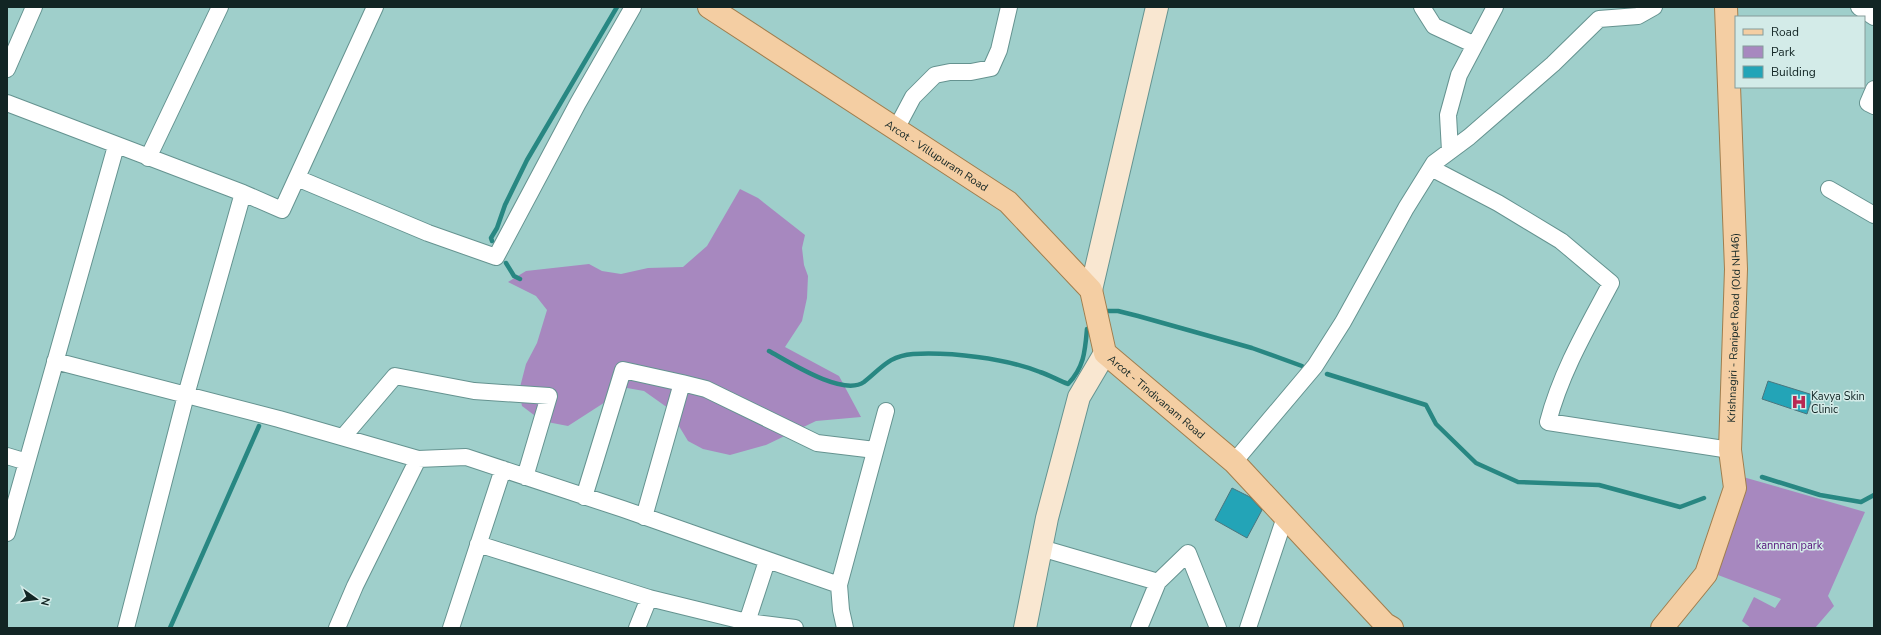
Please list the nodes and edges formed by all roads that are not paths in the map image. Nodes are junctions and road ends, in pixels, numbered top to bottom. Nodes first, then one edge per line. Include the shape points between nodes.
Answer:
1 (34, 7) edge
2 (220, 7) edge
3 (375, 7) edge
4 (633, 7) edge
5 (709, 7) edge
6 (1008, 7) edge
7 (1157, 7) edge
8 (1422, 7) edge
9 (1495, 7) edge
10 (1595, 7) edge
11 (1654, 7) edge
12 (1726, 7) edge
13 (1859, 7) edge
14 (1874, 17) edge
15 (1590, 27) junction
16 (1475, 45) junction
17 (7, 69) edge
18 (1874, 89) edge
19 (7, 103) edge
20 (1874, 106) edge
21 (896, 129) junction
22 (116, 146) junction
23 (1450, 151) junction
24 (148, 158) junction
25 (1431, 168) junction
26 (297, 178) junction
27 (1828, 189) dead end
28 (243, 193) junction
29 (1874, 215) edge
30 (1091, 290) junction
31 (1105, 353) junction
32 (55, 361) junction
33 (682, 383) junction
34 (186, 395) junction
35 (886, 411) dead end
36 (343, 437) junction
37 (875, 450) junction
38 (1730, 450) junction
39 (7, 456) edge
40 (418, 459) junction
41 (27, 462) junction
42 (1234, 462) junction
43 (503, 469) junction
44 (525, 477) junction
45 (584, 497) junction
46 (644, 517) junction
47 (1285, 517) junction
48 (7, 533) edge
49 (478, 544) junction
50 (1041, 548) junction
51 (767, 561) junction
52 (1158, 582) junction
53 (839, 585) junction
54 (649, 598) junction
55 (747, 622) junction
56 (126, 628) edge
57 (338, 628) edge
58 (451, 628) edge
59 (638, 628) edge
60 (795, 628) edge
61 (845, 628) edge
62 (1025, 628) edge
63 (1138, 628) edge
64 (1218, 628) edge
65 (1248, 628) edge
66 (1392, 628) edge
67 (1662, 628) edge

1 - 17 street
2 - 24 street
3 - 26 street
4 - 26 street via 578,103 496,257 428,233
5 - 21 main road, Arcot - Villupuram Road
6 - 21 street via 999,50 990,68 935,75 913,97
7 - 30 main road
8 - 16 street via 1434,26
9 - 16 street
10 - 15 street
11 - 15 street via 1638,16 1599,19
12 - 38 main road, Krishnagiri - Ranipet Road (Old NH46) via 1736,269
13 - 14 street
15 - 23 street via 1553,64
16 - 23 street via 1459,76 1448,115
18 - 20 street via 1868,103
19 - 22 street
21 - 30 main road, Arcot - Villupuram Road via 1008,202
22 - 24 street
22 - 32 street
23 - 25 street
24 - 28 street
25 - 38 street via 1498,203 1561,241 1611,283 1580,340 1555,395 1548,422
25 - 42 street via 1315,366
26 - 28 street via 282,210
27 - 29 street
28 - 34 street
30 - 31 main road
31 - 42 main road, Arcot - Tindivanam Road
31 - 50 main road, Arcot - Tindivanam Road via 1079,397
32 - 34 street
32 - 41 street
33 - 37 street via 706,389 817,443
33 - 45 street via 623,370
33 - 46 street
34 - 36 street
34 - 56 street
35 - 37 street
36 - 40 street
36 - 44 street via 395,376 474,391 549,396
37 - 53 street
38 - 67 main road, Krishnagiri - Ranipet Road (Old NH46) via 1735,488 1706,574
39 - 41 street
40 - 43 street via 466,457
40 - 57 street via 355,586
41 - 48 street
42 - 47 main road, Arcot - Tindivanam Road
43 - 44 street
43 - 49 street
44 - 45 street
45 - 46 street
46 - 51 street
47 - 65 street
47 - 66 main road, Arcot - Tindivanam Road via 1385,624
49 - 54 street
49 - 58 street
50 - 52 street
50 - 62 main road, Arcot - Tindivanam Road
51 - 53 street
51 - 55 street
52 - 63 street
52 - 64 street via 1188,552
53 - 61 street via 840,610
54 - 55 street
54 - 59 street
55 - 60 street

